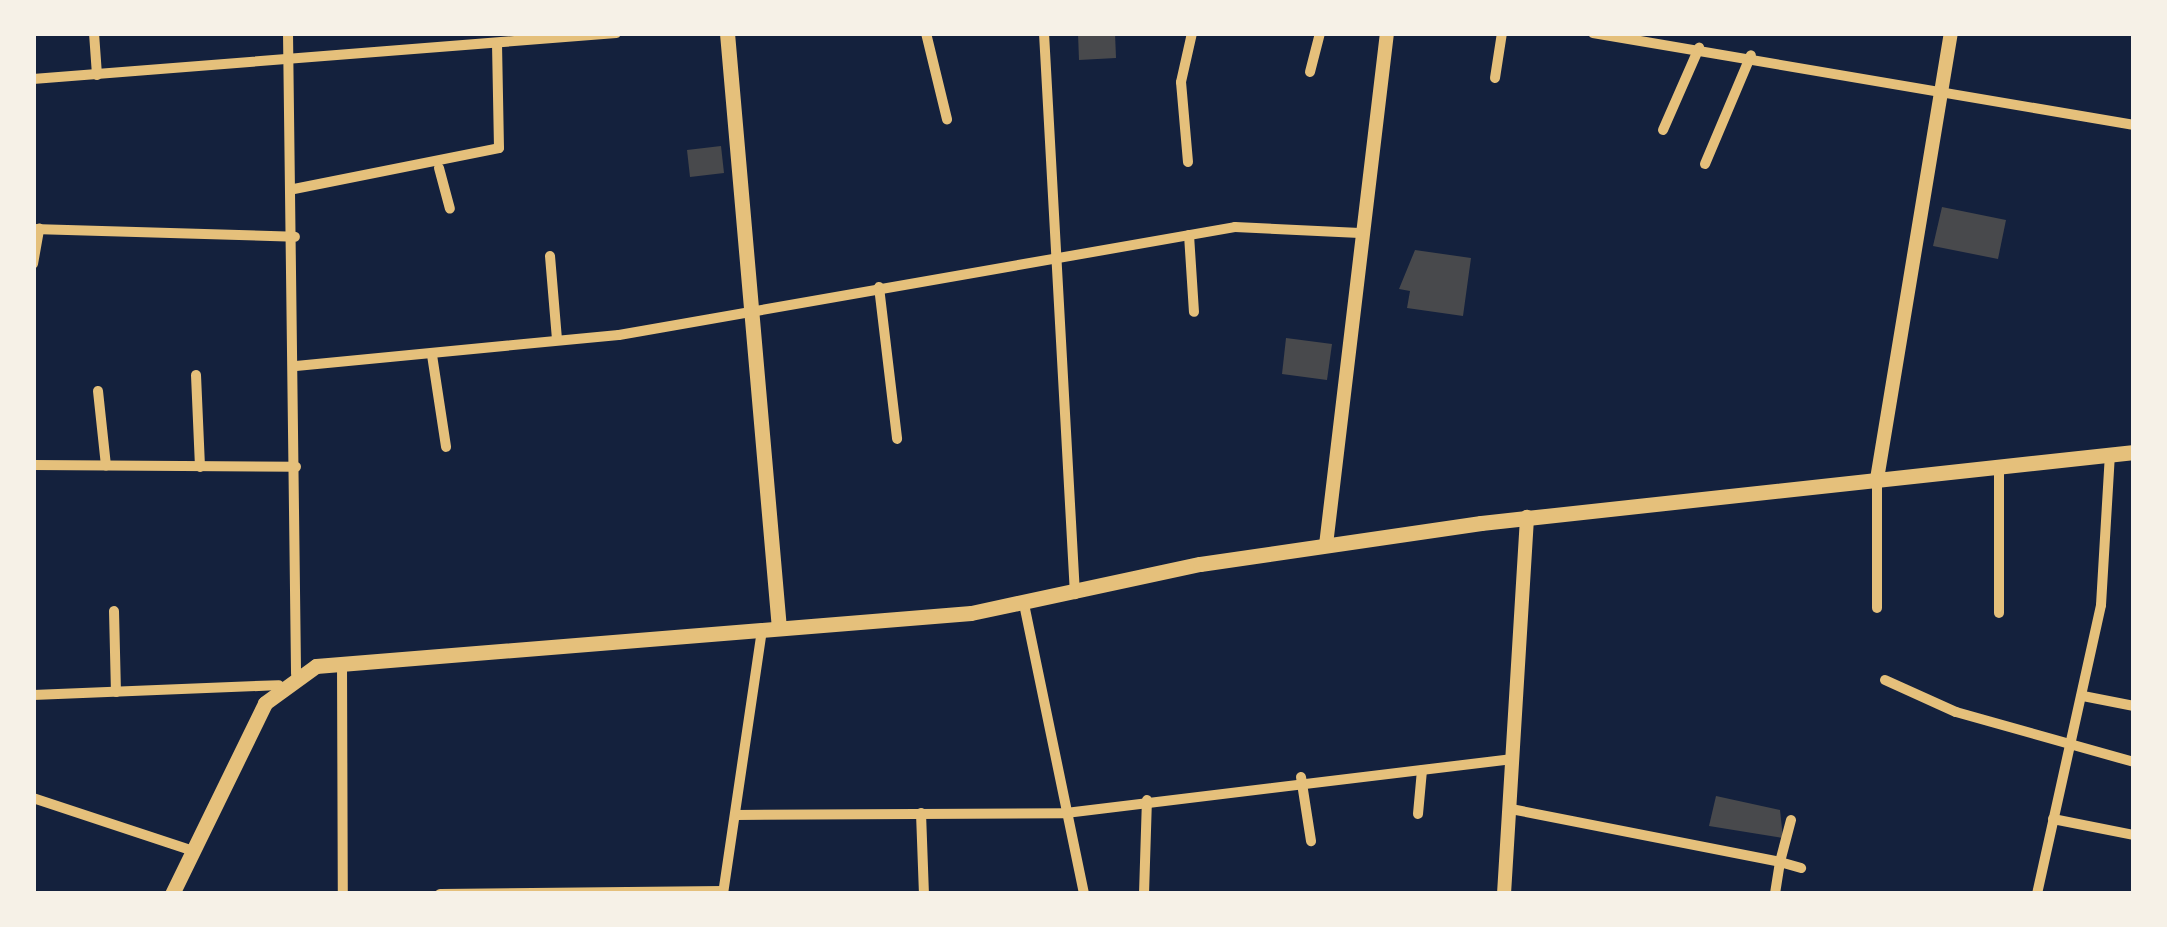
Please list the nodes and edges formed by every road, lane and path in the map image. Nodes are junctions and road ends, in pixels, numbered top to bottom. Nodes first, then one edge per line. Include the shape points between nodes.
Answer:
1 (94, 33) edge
2 (288, 33) edge
3 (727, 33) edge
4 (926, 33) edge
5 (1044, 33) edge
6 (1192, 33) edge
7 (1320, 33) edge
8 (1387, 33) edge
9 (1502, 33) edge
10 (1593, 33) edge
11 (1952, 33) edge
12 (610, 34) edge
13 (497, 44) junction
14 (1699, 48) junction
15 (1751, 56) junction
16 (289, 58) junction
17 (1310, 72) dead end
18 (98, 75) junction
19 (1495, 78) dead end
20 (33, 79) edge
21 (1942, 90) junction
22 (947, 119) dead end
23 (2134, 124) edge
24 (1663, 130) dead end
25 (1188, 162) dead end
26 (1705, 164) dead end
27 (439, 168) junction
28 (294, 189) junction
29 (450, 209) dead end
30 (36, 229) edge
31 (1360, 233) junction
32 (1189, 235) junction
33 (295, 238) junction
34 (550, 256) dead end
35 (1056, 256) junction
36 (33, 264) edge
37 (879, 287) junction
38 (754, 309) junction
39 (1194, 312) dead end
40 (557, 340) junction
41 (432, 356) junction
42 (296, 366) junction
43 (196, 375) dead end
44 (98, 391) dead end
45 (897, 439) dead end
46 (446, 447) dead end
47 (2134, 452) edge
48 (2110, 455) junction
49 (33, 465) edge
50 (106, 466) junction
51 (200, 466) junction
52 (296, 467) junction
53 (1999, 467) junction
54 (1877, 478) junction
55 (1527, 517) junction
56 (1326, 545) junction
57 (1075, 594) junction
58 (1024, 604) junction
59 (1877, 608) dead end
60 (114, 611) dead end
61 (1999, 613) dead end
62 (771, 629) junction
63 (342, 663) junction
64 (296, 674) junction
65 (1886, 680) dead end
66 (279, 685) junction
67 (116, 692) junction
68 (33, 695) edge
69 (2083, 696) junction
70 (2134, 706) edge
71 (2068, 755) junction
72 (1513, 759) junction
73 (2134, 762) edge
74 (1422, 770) junction
75 (1301, 777) junction
76 (33, 798) edge
77 (1147, 800) junction
78 (1510, 809) junction
79 (1066, 813) junction
80 (921, 814) junction
81 (1418, 814) dead end
82 (736, 815) junction
83 (2054, 819) junction
84 (1791, 820) dead end
85 (2134, 835) edge
86 (1311, 841) dead end
87 (193, 851) junction
88 (1780, 862) junction
89 (1801, 868) dead end
90 (585, 891) edge
91 (723, 893) edge
92 (172, 894) edge
93 (344, 894) edge
94 (440, 894) edge
95 (924, 894) edge
96 (1084, 894) edge
97 (1144, 894) edge
98 (1504, 894) edge
99 (1775, 894) edge
100 (2037, 894) edge

1 - 18 street
2 - 16 street
3 - 38 main road
4 - 22 street
5 - 35 street
6 - 25 street via 1180,82
7 - 17 street
8 - 31 street
9 - 19 street
10 - 14 street
11 - 21 street
12 - 13 street
13 - 16 street
13 - 27 street via 503,144
14 - 15 street
14 - 24 street
15 - 21 street
15 - 26 street
16 - 18 street
16 - 28 street
18 - 20 street
21 - 23 street
21 - 54 street
27 - 28 street
27 - 29 street
28 - 33 street
30 - 33 street
30 - 36 street
31 - 32 street via 1235,227
31 - 56 street
32 - 35 street
32 - 39 street
33 - 42 street
34 - 40 street
35 - 37 street
35 - 57 street
37 - 38 street
37 - 45 street
38 - 40 street
38 - 62 main road
40 - 41 street
41 - 42 street
41 - 46 street
42 - 52 street
43 - 51 street
44 - 50 street
47 - 48 main road
48 - 53 main road
48 - 69 street
49 - 50 street
50 - 51 street
51 - 52 street
52 - 64 street
53 - 54 main road
53 - 61 street
54 - 55 main road
54 - 59 street
55 - 56 main road
55 - 72 street
56 - 57 main road
57 - 58 main road
58 - 62 main road
58 - 79 street
60 - 67 street
62 - 63 main road
62 - 82 street
63 - 64 main road
63 - 93 street
64 - 66 main road
65 - 71 street
66 - 67 street
66 - 87 main road
67 - 68 street
69 - 70 street
69 - 71 street
71 - 73 street
71 - 83 street
72 - 74 street
72 - 78 street
74 - 75 street
74 - 81 street
75 - 77 street
75 - 86 street
76 - 87 street
77 - 79 street
77 - 97 street
78 - 88 street
78 - 98 street
79 - 80 street
79 - 96 street
80 - 82 street
80 - 95 street
82 - 91 street
83 - 85 street
83 - 100 street
84 - 88 street
87 - 92 main road
88 - 89 street
88 - 99 street
90 - 91 street
90 - 94 street

